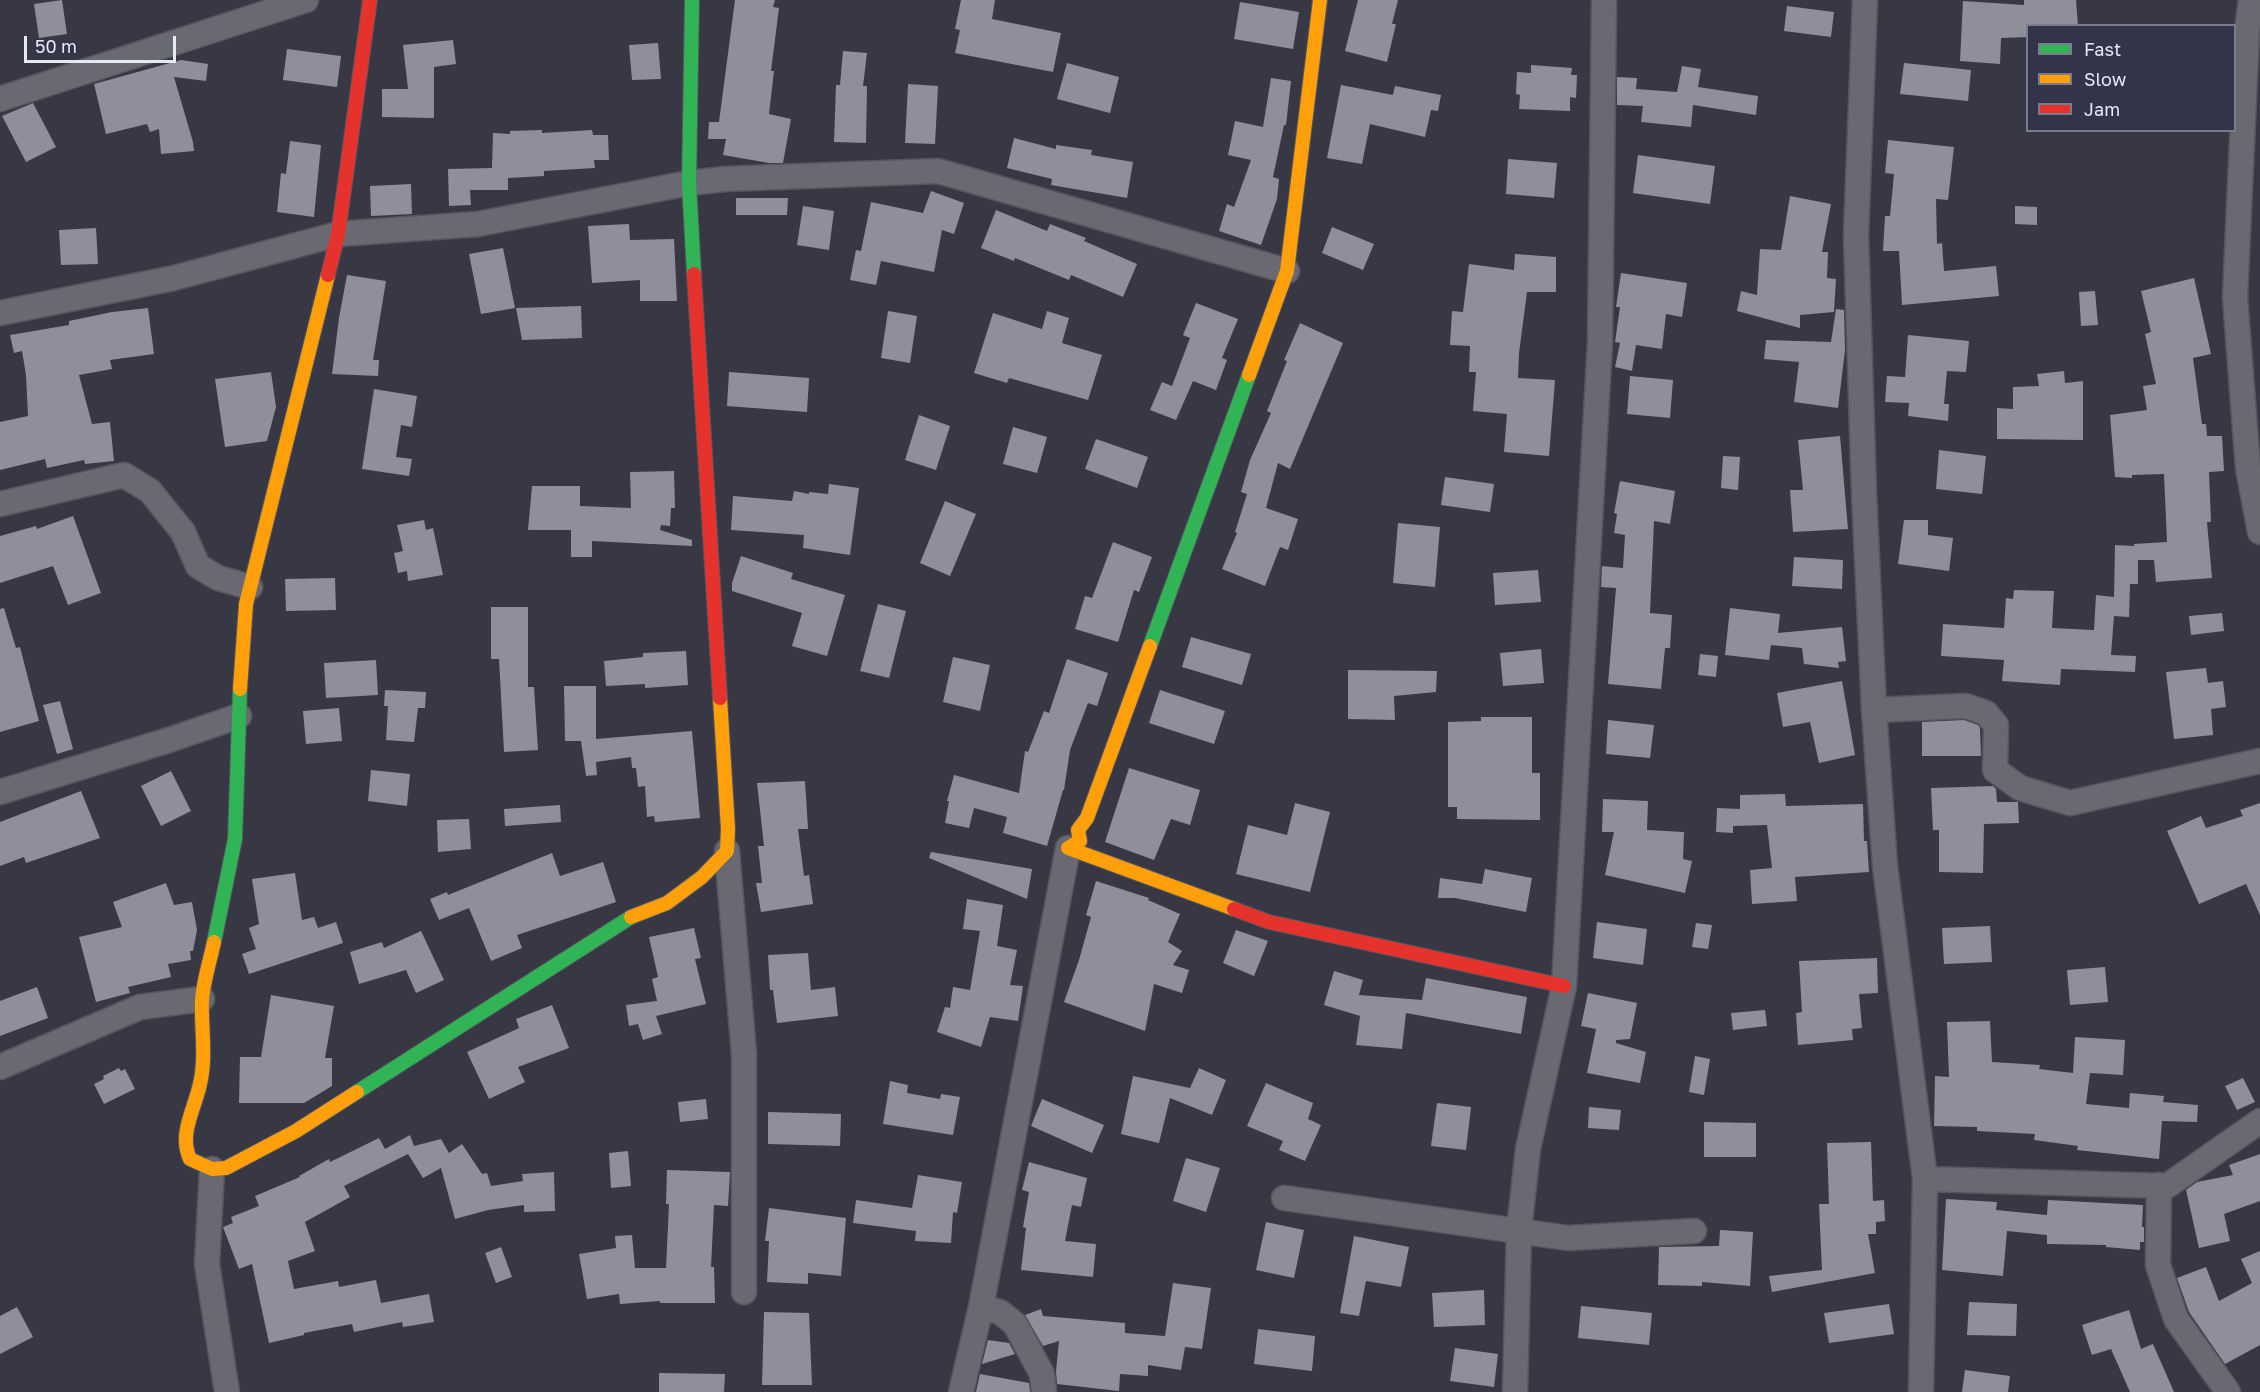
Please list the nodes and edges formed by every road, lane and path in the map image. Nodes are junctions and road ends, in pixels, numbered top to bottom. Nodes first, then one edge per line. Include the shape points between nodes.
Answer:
1 (306, 0) edge
2 (370, 0) edge
3 (692, 0) edge
4 (1320, 0) edge
5 (1604, 0) edge
6 (1865, 0) edge
7 (2251, 0) edge
8 (0, 99) edge
9 (689, 183) junction
10 (338, 234) junction
11 (1287, 271) junction
12 (0, 313) edge
13 (0, 504) edge
14 (2260, 532) edge
15 (250, 587) junction
16 (1874, 710) junction
17 (239, 716) junction
18 (2260, 761) edge
19 (0, 792) edge
20 (1068, 848) junction
21 (728, 850) junction
22 (1564, 987) junction
23 (202, 999) junction
24 (0, 1067) edge
25 (2260, 1121) edge
26 (212, 1169) junction
27 (1925, 1179) junction
28 (2159, 1185) junction
29 (1284, 1198) dead end
30 (1519, 1230) junction
31 (1694, 1231) dead end
32 (744, 1292) dead end
33 (981, 1307) junction
34 (227, 1392) edge
35 (961, 1392) edge
36 (1044, 1392) edge
37 (1515, 1392) edge
38 (1921, 1392) edge
39 (2228, 1392) edge

1 - 8 street
2 - 10 street
3 - 9 street
4 - 11 street
5 - 22 street via 1600,342
6 - 16 street via 1856,236
7 - 14 street via 2235,297 2248,468
9 - 10 street via 478,224
9 - 11 street via 938,171
9 - 21 street
10 - 12 street via 174,278
10 - 15 street
11 - 20 street via 1087,818 1078,830 1080,841
13 - 15 street via 124,475 150,491 183,532 198,566 218,578
15 - 17 street
16 - 18 street via 1966,706 1986,714 1996,725 1995,770 2020,788 2070,803
16 - 27 street via 1885,866
17 - 19 street
17 - 23 street via 235,839
20 - 22 street via 1269,922
20 - 33 street
21 - 26 street via 702,877 667,903 634,915 296,1131 226,1168
21 - 32 street via 744,1054
22 - 30 street via 1528,1149
23 - 24 street via 140,1007
23 - 26 street via 204,1052 185,1148 190,1159
25 - 28 street via 2167,1186
26 - 34 street via 207,1264
27 - 28 street
27 - 38 street
28 - 39 street via 2158,1265 2175,1319
29 - 30 street
30 - 31 street via 1568,1238
30 - 37 street
33 - 35 street
33 - 36 street via 1000,1312 1015,1324 1042,1374

